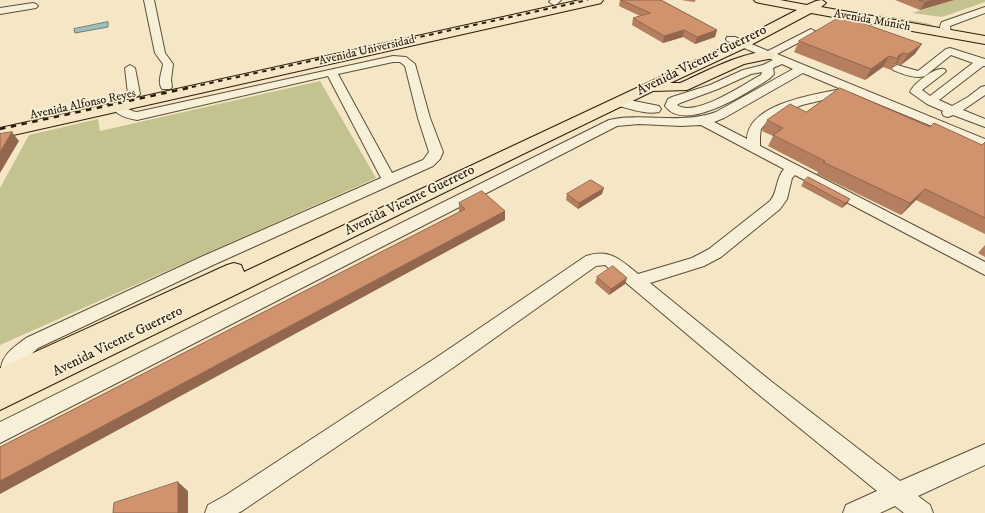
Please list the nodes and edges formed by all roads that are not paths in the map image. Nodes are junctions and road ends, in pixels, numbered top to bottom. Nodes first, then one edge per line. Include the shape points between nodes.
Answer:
1 (150, 0) edge
2 (597, 0) edge
3 (760, 0) edge
4 (557, 1) edge
5 (808, 4) edge
6 (33, 6) dead end
7 (985, 10) edge
8 (0, 11) edge
9 (945, 29) junction
10 (985, 31) edge
11 (811, 32) edge
12 (985, 40) edge
13 (736, 42) junction
14 (956, 50) junction
15 (311, 55) junction
16 (768, 61) junction
17 (983, 62) edge
18 (130, 68) dead end
19 (897, 68) edge
20 (801, 69) junction
21 (331, 72) junction
22 (246, 78) junction
23 (166, 87) junction
24 (649, 87) junction
25 (852, 89) junction
26 (985, 89) edge
27 (136, 98) junction
28 (931, 100) junction
29 (619, 102) junction
30 (116, 107) junction
31 (655, 109) dead end
32 (953, 110) junction
33 (703, 121) junction
34 (930, 122) junction
35 (0, 123) edge
36 (985, 123) edge
37 (0, 133) edge
38 (985, 144) edge
39 (754, 148) junction
40 (792, 168) junction
41 (389, 180) junction
42 (985, 268) edge
43 (637, 281) junction
44 (2, 389) edge
45 (0, 433) edge
46 (985, 454) edge
47 (897, 493) junction
48 (216, 513) edge
49 (854, 513) edge
50 (922, 513) edge

1 - 23 street via 160,53 168,64
2 - 22 highway, Avenida Universidad
3 - 5 main road, Avenida Múnich
4 - 15 highway, Avenida Universidad
5 - 9 main road, Avenida Múnich
5 - 13 main road, Avenida Vicente Guerrero
6 - 8 street
7 - 9 street
9 - 10 main road, Avenida Múnich
9 - 12 main road, Avenida Múnich
11 - 16 street
13 - 16 street
13 - 24 main road, Avenida Vicente Guerrero
13 - 44 main road, Avenida Vicente Guerrero
14 - 17 street
14 - 19 street via 921,74
14 - 28 street via 917,89 916,92
15 - 22 highway
15 - 23 highway, Avenida Universidad
16 - 16 street via 768,74 765,77 728,98 710,106 685,112 679,112 671,106 676,100 714,87
16 - 20 street via 781,60
16 - 24 main road via 740,61 682,87
17 - 28 street
18 - 27 street
20 - 25 street
20 - 33 street via 720,115
21 - 30 street via 137,116 130,116
21 - 41 street
21 - 41 street via 393,59 402,59 410,64 436,152 428,163
22 - 27 highway, Avenida Universidad
23 - 27 highway, Avenida Alfonso Reyes
24 - 29 main road, Avenida Vicente Guerrero
25 - 34 street
25 - 39 street via 796,103 774,113 755,129
26 - 32 street via 972,100
27 - 30 highway, Avenida Alfonso Reyes
27 - 35 highway, Avenida Alfonso Reyes
28 - 32 street
29 - 31 street
29 - 44 main road, Avenida Vicente Guerrero
30 - 37 highway, Avenida Alfonso Reyes
32 - 34 street
32 - 36 street
33 - 39 street
33 - 45 street via 629,120 613,123
34 - 38 street
39 - 40 street
40 - 42 street
40 - 43 street via 785,177 780,199 775,205 715,253 698,262
41 - 44 street via 32,343 9,364
43 - 47 street via 765,388
43 - 48 street via 611,261 592,260 433,370
46 - 47 street
47 - 49 street
47 - 50 street

